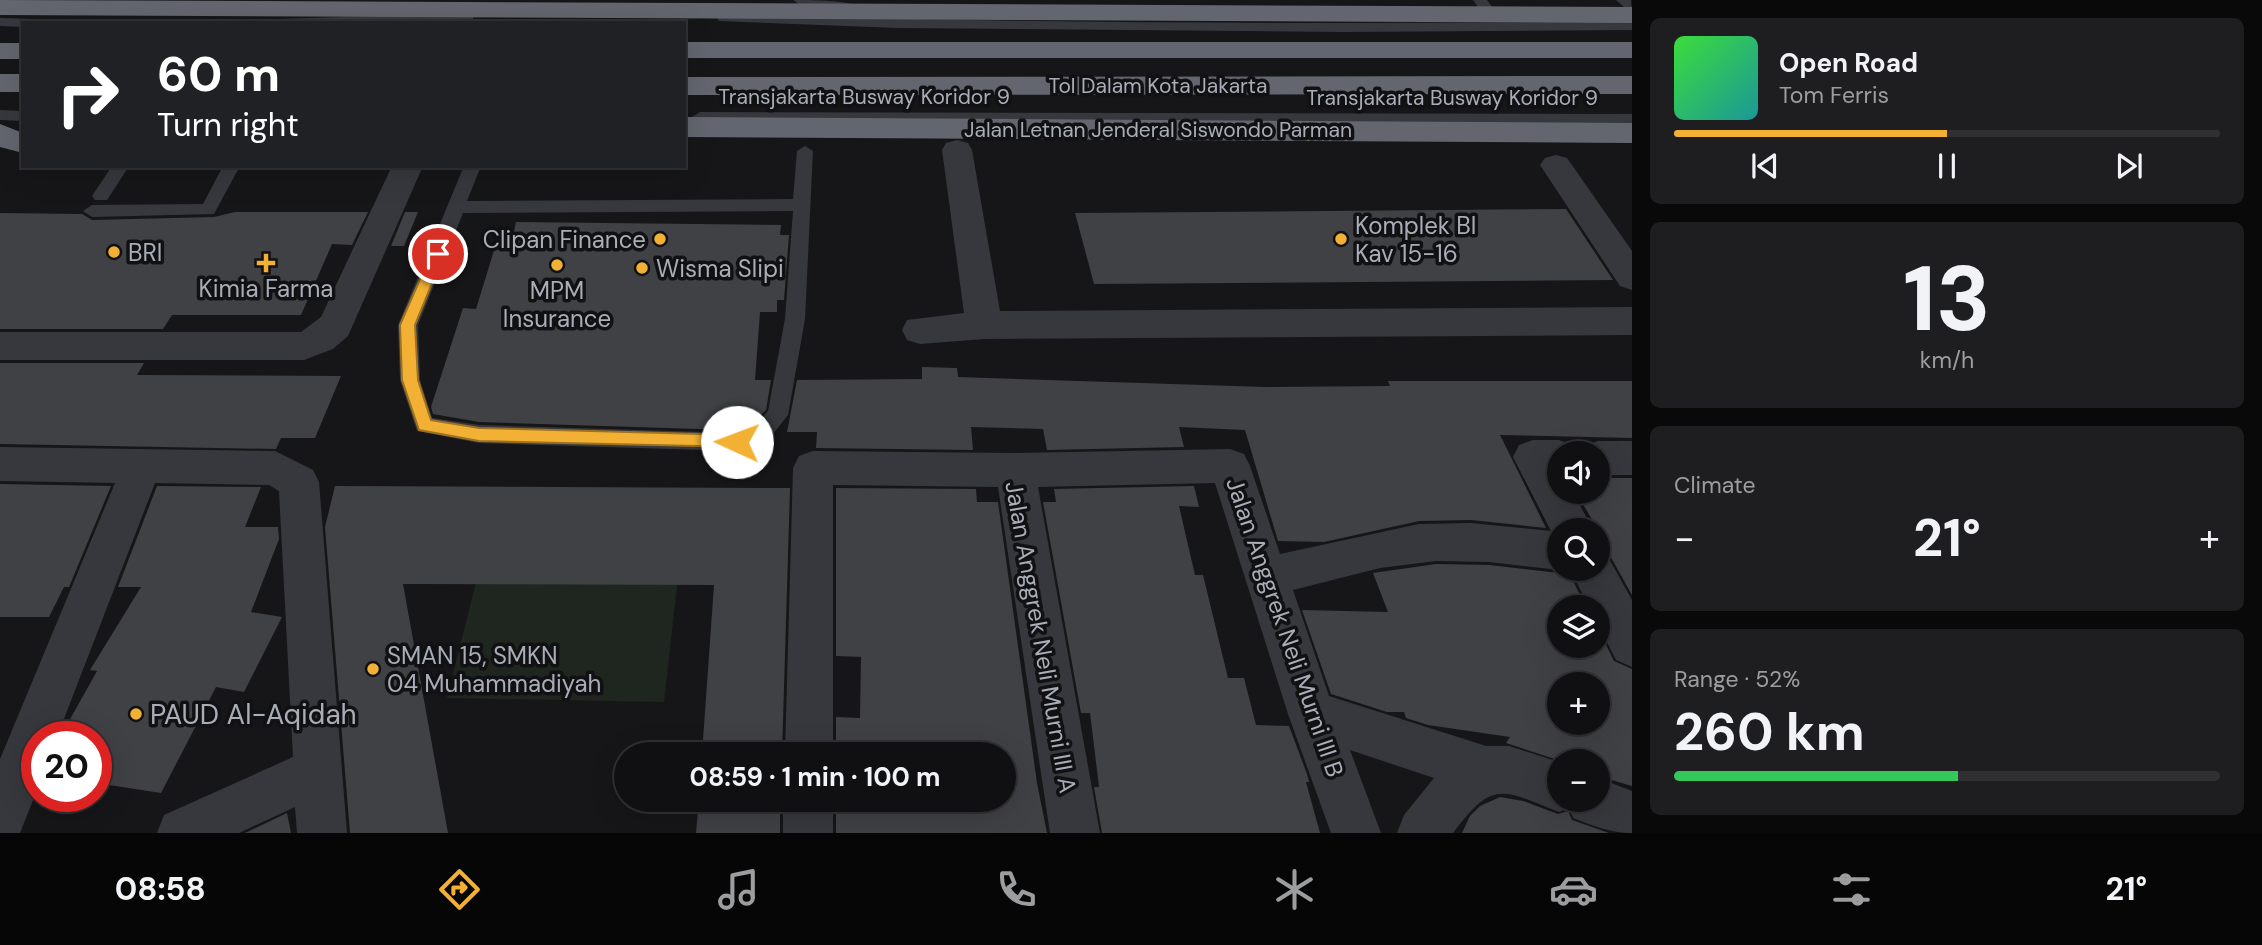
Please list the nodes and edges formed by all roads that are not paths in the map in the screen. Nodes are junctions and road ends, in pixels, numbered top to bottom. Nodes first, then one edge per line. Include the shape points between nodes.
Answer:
1 (800, 0) edge
2 (1623, 0) edge
3 (80, 4) edge
4 (588, 4) edge
5 (336, 5) edge
6 (1074, 6) edge
7 (0, 7) edge
8 (1485, 8) edge
9 (1632, 10) edge
10 (670, 11) edge
11 (868, 14) junction
12 (907, 14) junction
13 (1632, 15) edge
14 (324, 21) edge
15 (0, 22) edge
16 (820, 22) junction
17 (21, 23) edge
18 (1632, 26) edge
19 (686, 50) edge
20 (1005, 50) junction
21 (1632, 50) edge
22 (0, 51) edge
23 (21, 51) edge
24 (0, 83) edge
25 (21, 83) edge
26 (1632, 85) edge
27 (686, 86) edge
28 (1012, 86) junction
29 (0, 116) edge
30 (21, 116) edge
31 (1632, 120) edge
32 (0, 126) edge
33 (21, 126) edge
34 (688, 131) edge
35 (1567, 133) junction
36 (1632, 133) edge
37 (0, 134) edge
38 (21, 143) edge
39 (805, 150) junction
40 (957, 150) junction
41 (1556, 165) dead end
42 (120, 168) edge
43 (231, 168) edge
44 (407, 168) edge
45 (471, 168) edge
46 (101, 195) dead end
47 (804, 205) junction
48 (457, 207) junction
49 (92, 211) dead end
50 (1632, 277) edge
51 (1632, 321) edge
52 (984, 325) junction
53 (920, 330) dead end
54 (0, 346) edge
55 (1546, 457) edge
56 (1610, 458) edge
57 (1632, 458) edge
58 (0, 464) edge
59 (142, 466) junction
60 (1015, 470) junction
61 (1568, 518) edge
62 (1547, 550) edge
63 (1265, 577) junction
64 (1598, 581) edge
65 (1632, 645) edge
66 (1312, 714) junction
67 (809, 742) edge
68 (1482, 769) junction
69 (318, 771) junction
70 (1547, 782) edge
71 (1610, 807) edge
72 (808, 812) edge
73 (1632, 816) edge
74 (0, 820) edge
75 (182, 833) edge
76 (322, 833) edge
77 (808, 833) edge
78 (1075, 833) edge
79 (1356, 833) edge
80 (1422, 833) edge

1 - 11 lane via 855,3
2 - 9 lane
3 - 5 highway
3 - 7 highway
4 - 5 highway
4 - 10 highway
6 - 8 highway
6 - 12 highway
8 - 13 highway
10 - 11 highway
10 - 16 highway
11 - 12 highway
12 - 16 highway
14 - 16 lane via 665,16
15 - 17 lane
16 - 18 lane
19 - 20 highway, Tol Dalam Kota Jakarta
20 - 21 highway, Tol Dalam Kota Jakarta
20 - 28 highway
22 - 23 highway
24 - 25 highway
26 - 28 highway, Tol Dalam Kota Jakarta
27 - 28 highway, Tol Dalam Kota Jakarta
29 - 30 lane
31 - 34 lane, Transjakarta Busway Koridor 9
32 - 33 highway
34 - 35 highway, Jalan Letnan Jenderal Siswondo Parman
34 - 39 highway via 728,151
35 - 36 highway, Jalan Letnan Jenderal Siswondo Parman
35 - 40 highway via 1546,149
37 - 38 highway
39 - 40 highway
39 - 47 lane
40 - 52 street
41 - 50 street
42 - 46 lane
43 - 49 lane via 208,210
44 - 54 street via 335,326 304,346
45 - 48 lane
47 - 48 lane
47 - 48 lane via 795,319 778,415 761,433 737,442 479,434 424,425 410,380 408,325
51 - 52 street
52 - 53 street
55 - 61 street
56 - 57 street
58 - 59 street
59 - 69 street via 275,468 299,482
59 - 74 street
60 - 63 street, Jalan Anggrek Neli Murni III B via 1230,466
60 - 67 street, Jalan Anggrek Neli Murni III A via 813,468
60 - 78 street, Jalan Anggrek Neli Murni III A
62 - 63 street via 1468,541 1420,543
63 - 66 street, Jalan Anggrek Neli Murni III B
64 - 65 street
66 - 68 street
66 - 79 street, Jalan Anggrek Neli Murni III B
68 - 70 street via 1523,773
68 - 80 street via 1462,783
69 - 75 street
69 - 76 street
71 - 73 street
72 - 77 street

